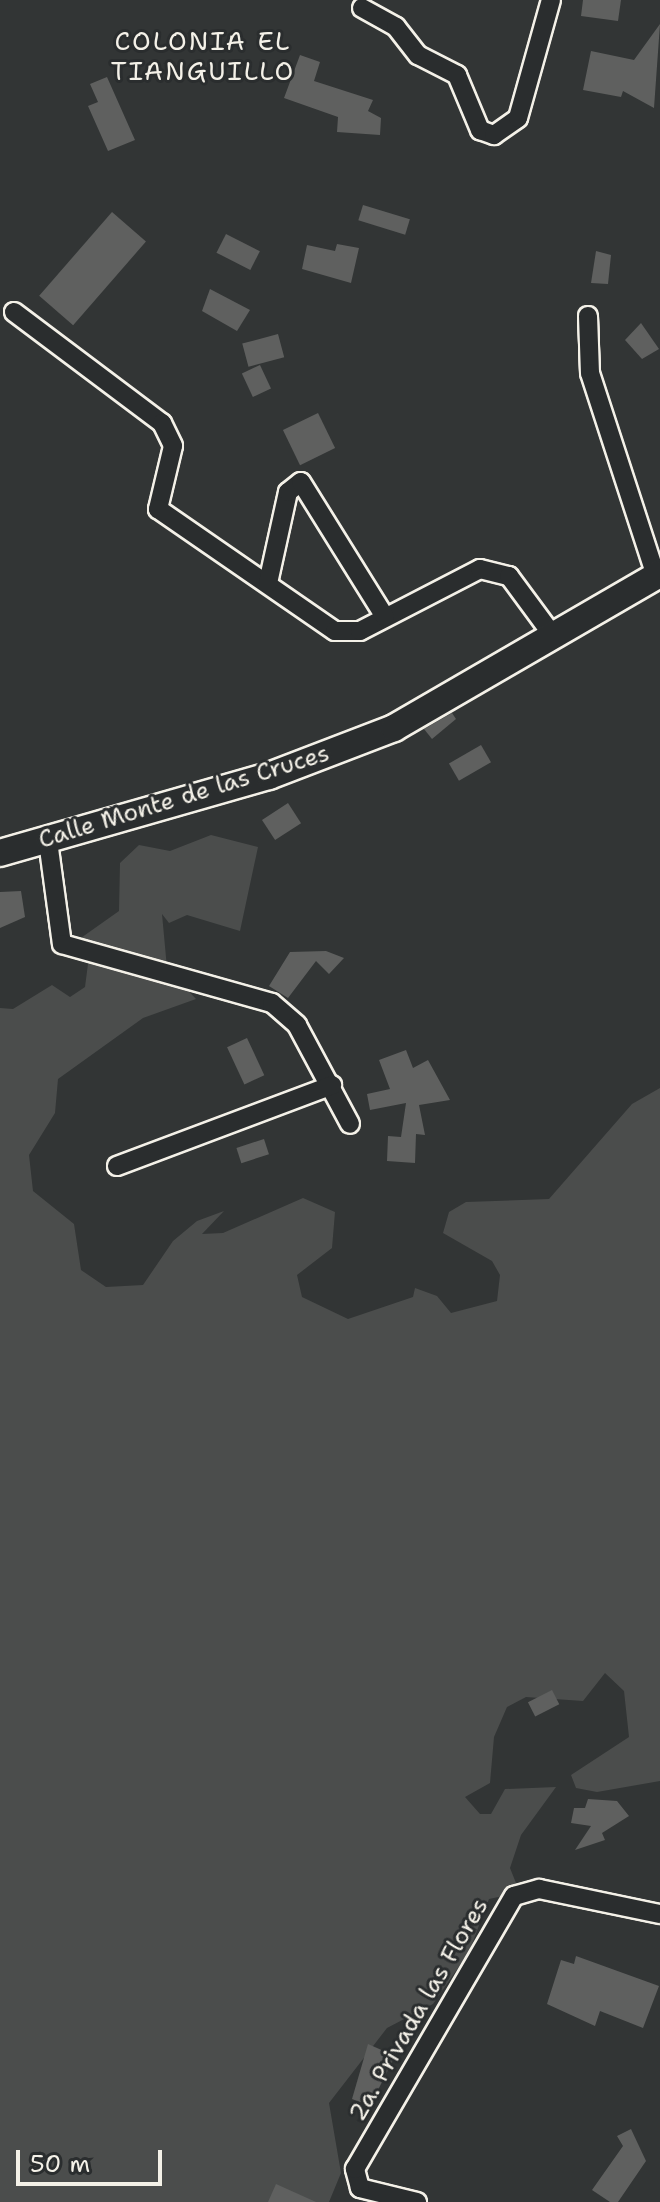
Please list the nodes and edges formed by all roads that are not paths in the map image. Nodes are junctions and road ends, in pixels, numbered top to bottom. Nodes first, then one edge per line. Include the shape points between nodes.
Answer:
1 (551, 0) edge
2 (362, 8) dead end
3 (14, 312) dead end
4 (588, 316) dead end
5 (658, 575) edge
6 (268, 583) junction
7 (385, 617) junction
8 (551, 633) junction
9 (48, 841) junction
10 (0, 853) edge
11 (332, 1085) junction
12 (350, 1124) dead end
13 (117, 1166) dead end
14 (660, 1914) edge
15 (417, 2202) edge

1 - 2 street via 518,118 494,135 480,130 457,75 418,55 396,27
3 - 6 street via 162,423 173,446 158,509
4 - 5 street via 590,373
5 - 8 street, Calle Monte de las Cruces
6 - 7 street via 335,631 360,631
6 - 7 street via 288,492 301,482
7 - 8 street via 480,569 509,576
8 - 9 street, Calle Monte de las Cruces via 394,728 269,776
9 - 10 street, Calle Monte de las Cruces
9 - 11 street via 62,944 272,1003 297,1025
11 - 12 street
11 - 13 street
14 - 15 street, 2a. Privada las Flores via 539,1889 514,1896 355,2169 360,2188

